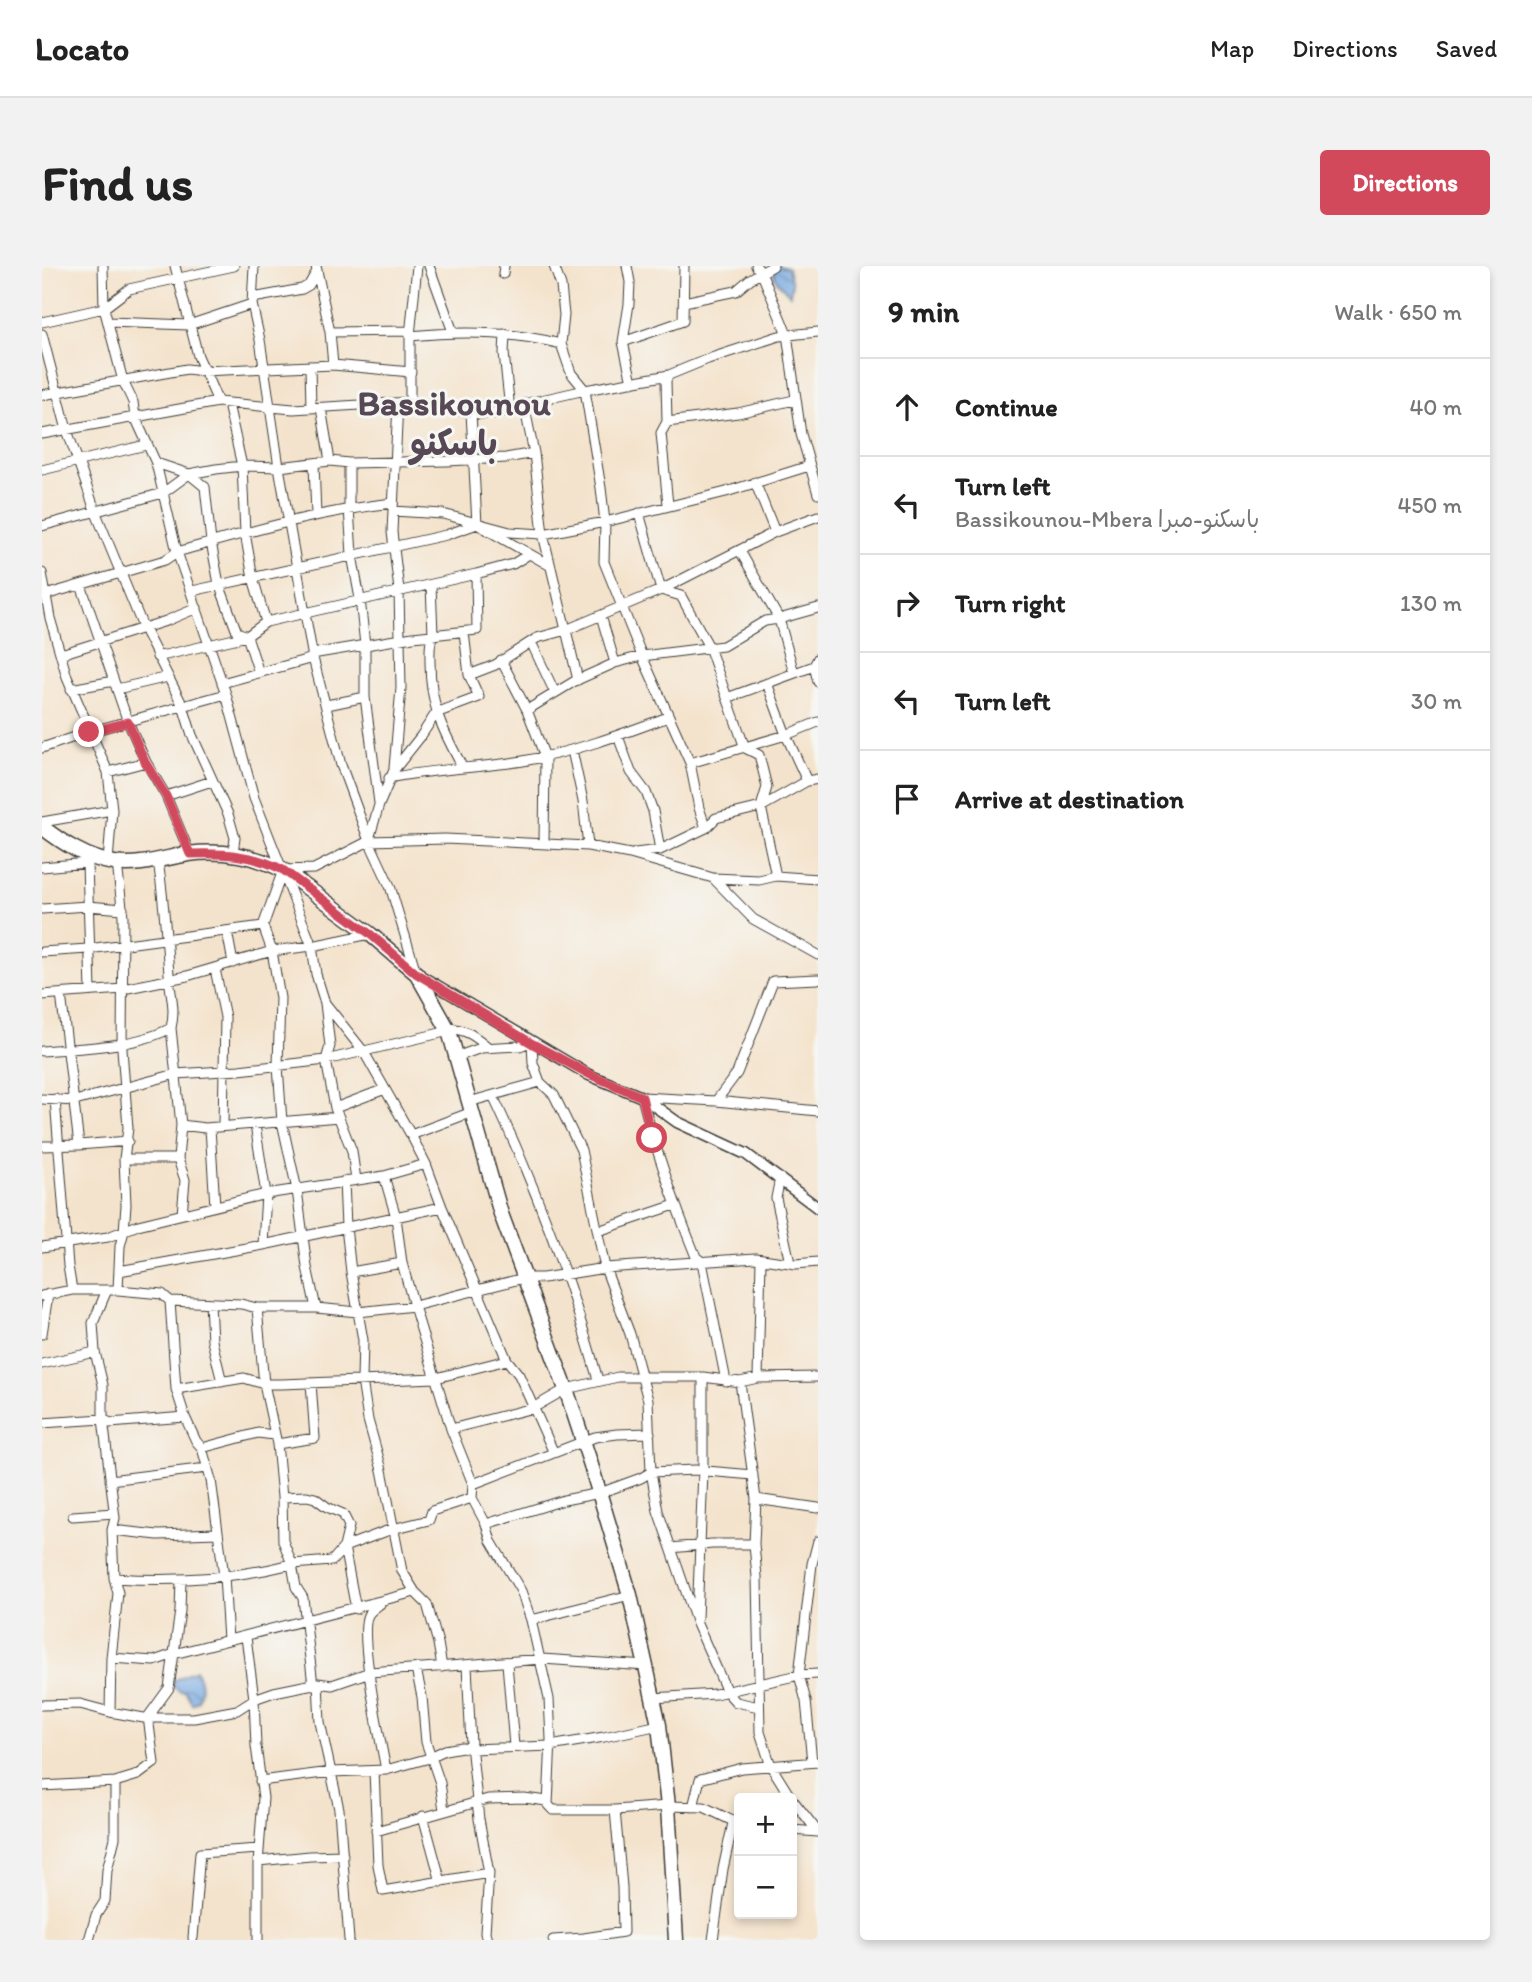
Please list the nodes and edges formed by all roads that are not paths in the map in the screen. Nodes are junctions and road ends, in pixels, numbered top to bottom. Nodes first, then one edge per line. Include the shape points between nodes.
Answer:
1 (103, 266) edge
2 (175, 266) edge
3 (234, 266) edge
4 (254, 266) edge
5 (417, 266) edge
6 (429, 266) edge
7 (554, 266) edge
8 (627, 266) edge
9 (684, 266) edge
10 (773, 266) edge
11 (317, 268) edge
12 (759, 270) edge
13 (176, 277) junction
14 (253, 301) junction
15 (684, 303) junction
16 (104, 308) junction
17 (42, 322) edge
18 (109, 322) junction
19 (189, 325) junction
20 (330, 332) junction
21 (453, 332) junction
22 (818, 332) edge
23 (42, 334) edge
24 (410, 334) junction
25 (505, 334) junction
26 (787, 334) junction
27 (624, 342) junction
28 (561, 344) junction
29 (333, 365) junction
30 (310, 366) junction
31 (264, 368) junction
32 (203, 371) junction
33 (411, 372) junction
34 (668, 375) junction
35 (123, 381) junction
36 (632, 382) junction
37 (585, 390) junction
38 (57, 393) junction
39 (42, 395) edge
40 (794, 400) junction
41 (218, 402) junction
42 (410, 402) junction
43 (398, 403) junction
44 (228, 404) junction
45 (524, 404) junction
46 (270, 407) junction
47 (316, 408) junction
48 (510, 410) junction
49 (471, 412) junction
50 (135, 417) junction
51 (667, 422) junction
52 (67, 430) junction
53 (42, 434) edge
54 (146, 444) junction
55 (534, 453) junction
56 (818, 459) edge
57 (78, 460) junction
58 (473, 460) junction
59 (330, 461) junction
60 (397, 462) junction
61 (156, 463) junction
62 (314, 463) junction
63 (349, 463) junction
64 (808, 464) junction
65 (242, 466) junction
66 (279, 467) junction
67 (42, 470) edge
68 (189, 474) junction
69 (755, 482) junction
70 (163, 493) junction
71 (818, 494) edge
72 (668, 505) junction
73 (393, 507) junction
74 (349, 508) junction
75 (96, 513) junction
76 (639, 513) junction
77 (316, 515) junction
78 (818, 516) edge
79 (289, 521) junction
80 (605, 522) junction
81 (477, 524) junction
82 (42, 526) edge
83 (775, 532) junction
84 (245, 533) junction
85 (543, 534) junction
86 (211, 542) junction
87 (394, 546) junction
88 (740, 551) junction
89 (177, 552) junction
90 (529, 554) junction
91 (352, 555) junction
92 (549, 565) junction
93 (297, 568) junction
94 (42, 573) edge
95 (121, 573) junction
96 (476, 574) junction
97 (253, 578) junction
98 (219, 584) junction
99 (81, 585) junction
100 (431, 585) junction
101 (399, 590) junction
102 (661, 590) junction
103 (192, 591) junction
104 (44, 595) edge
105 (360, 599) junction
106 (623, 606) junction
107 (197, 608) junction
108 (818, 608) edge
109 (304, 613) junction
110 (601, 616) junction
111 (779, 619) junction
112 (267, 622) junction
113 (144, 627) junction
114 (566, 630) junction
115 (464, 632) junction
116 (433, 634) junction
117 (247, 636) junction
118 (399, 640) junction
119 (100, 641) junction
120 (531, 642) junction
121 (208, 645) junction
122 (365, 645) junction
123 (709, 647) junction
124 (61, 654) junction
125 (313, 656) junction
126 (642, 656) junction
127 (157, 657) junction
128 (501, 660) junction
129 (816, 662) edge
130 (615, 663) junction
131 (259, 673) junction
132 (794, 673) junction
133 (469, 675) junction
134 (168, 677) junction
135 (578, 680) junction
136 (818, 682) edge
137 (222, 683) junction
138 (767, 683) junction
139 (115, 685) junction
140 (72, 689) junction
141 (555, 693) junction
142 (226, 694) junction
143 (365, 696) junction
144 (727, 698) junction
145 (327, 705) junction
146 (183, 706) junction
147 (527, 710) junction
148 (436, 713) junction
149 (668, 717) junction
150 (128, 722) junction
151 (818, 722) edge
152 (89, 732) junction
153 (786, 735) junction
154 (618, 736) junction
155 (42, 748) edge
156 (745, 748) junction
157 (572, 750) junction
158 (545, 757) junction
159 (145, 762) junction
160 (690, 763) junction
161 (463, 768) junction
162 (108, 772) junction
163 (391, 774) junction
164 (818, 779) edge
165 (212, 780) junction
166 (807, 781) junction
167 (166, 796) junction
168 (379, 805) junction
169 (761, 807) junction
170 (111, 810) junction
171 (42, 825) edge
172 (706, 828) junction
173 (369, 841) junction
174 (544, 844) junction
175 (588, 846) junction
176 (660, 850) junction
177 (233, 853) junction
178 (190, 854) junction
179 (630, 854) junction
180 (89, 860) junction
181 (158, 861) junction
182 (112, 863) junction
183 (42, 867) edge
184 (283, 870) junction
185 (776, 876) junction
186 (713, 878) junction
187 (818, 879) edge
188 (88, 906) junction
189 (42, 909) edge
190 (123, 909) junction
191 (263, 926) junction
192 (227, 931) junction
193 (370, 934) junction
194 (168, 938) junction
195 (123, 944) junction
196 (312, 946) junction
197 (88, 949) junction
198 (272, 951) junction
199 (42, 952) edge
200 (818, 955) edge
201 (233, 963) junction
202 (215, 969) junction
203 (417, 974) junction
204 (169, 978) junction
205 (818, 979) edge
206 (123, 989) junction
207 (91, 991) junction
208 (61, 994) junction
209 (42, 995) edge
210 (325, 1003) junction
211 (171, 1028) junction
212 (448, 1029) junction
213 (531, 1043) junction
214 (122, 1044) junction
215 (68, 1048) junction
216 (489, 1048) junction
217 (42, 1051) edge
218 (364, 1052) junction
219 (456, 1057) junction
220 (326, 1060) junction
221 (278, 1066) junction
222 (223, 1070) junction
223 (176, 1074) junction
224 (540, 1082) junction
225 (124, 1087) junction
226 (385, 1089) junction
227 (493, 1096) junction
228 (642, 1097) junction
229 (42, 1098) edge
230 (55, 1099) junction
231 (75, 1101) junction
232 (716, 1101) junction
233 (470, 1107) junction
234 (818, 1111) edge
235 (337, 1113) junction
236 (282, 1122) junction
237 (181, 1125) junction
238 (223, 1125) junction
239 (255, 1125) junction
240 (210, 1128) junction
241 (411, 1135) junction
242 (128, 1141) junction
243 (57, 1145) junction
244 (79, 1145) junction
245 (42, 1146) edge
246 (124, 1159) junction
247 (178, 1159) junction
248 (426, 1164) junction
249 (384, 1176) junction
250 (780, 1178) junction
251 (356, 1180) junction
252 (344, 1181) junction
253 (297, 1190) junction
254 (266, 1194) junction
255 (675, 1205) junction
256 (215, 1206) junction
257 (442, 1207) junction
258 (818, 1208) edge
259 (183, 1213) junction
260 (396, 1217) junction
261 (346, 1227) junction
262 (124, 1231) junction
263 (598, 1231) junction
264 (302, 1235) junction
265 (66, 1245) junction
266 (263, 1245) junction
267 (42, 1247) edge
268 (761, 1259) junction
269 (702, 1262) junction
270 (818, 1262) edge
271 (402, 1263) junction
272 (790, 1263) junction
273 (605, 1268) junction
274 (119, 1271) junction
275 (351, 1272) junction
276 (565, 1275) junction
277 (524, 1278) junction
278 (72, 1290) junction
279 (107, 1290) junction
280 (118, 1290) junction
281 (477, 1291) junction
282 (45, 1295) edge
283 (170, 1301) junction
284 (209, 1303) junction
285 (414, 1306) junction
286 (257, 1308) junction
287 (316, 1308) junction
288 (358, 1312) junction
289 (42, 1334) edge
290 (95, 1352) junction
291 (507, 1360) junction
292 (42, 1364) edge
293 (640, 1376) junction
294 (703, 1377) junction
295 (818, 1377) edge
296 (436, 1378) junction
297 (758, 1378) junction
298 (362, 1380) junction
299 (598, 1380) junction
300 (726, 1381) junction
301 (222, 1382) junction
302 (740, 1382) junction
303 (311, 1383) junction
304 (264, 1384) junction
305 (176, 1389) junction
306 (566, 1389) junction
307 (533, 1408) junction
308 (185, 1417) junction
309 (103, 1419) junction
310 (42, 1423) edge
311 (451, 1429) junction
312 (650, 1433) junction
313 (276, 1440) junction
314 (583, 1441) junction
315 (202, 1448) junction
316 (553, 1451) junction
317 (207, 1468) junction
318 (651, 1472) junction
319 (703, 1472) junction
320 (753, 1475) junction
321 (110, 1480) junction
322 (473, 1484) junction
323 (600, 1493) junction
324 (282, 1497) junction
325 (472, 1498) junction
326 (756, 1499) junction
327 (818, 1507) edge
328 (114, 1513) junction
329 (73, 1516) dead end
330 (486, 1524) junction
331 (393, 1529) junction
332 (112, 1530) junction
333 (217, 1532) junction
334 (818, 1541) edge
335 (700, 1544) junction
336 (754, 1544) junction
337 (344, 1547) junction
338 (671, 1548) junction
339 (292, 1564) junction
340 (815, 1565) edge
341 (224, 1576) junction
342 (114, 1578) junction
343 (181, 1580) junction
344 (415, 1592) junction
345 (630, 1595) junction
346 (382, 1602) junction
347 (356, 1609) junction
348 (531, 1620) junction
349 (306, 1622) junction
350 (697, 1623) junction
351 (246, 1637) junction
352 (228, 1640) junction
353 (174, 1654) junction
354 (111, 1658) junction
355 (542, 1659) junction
356 (507, 1663) junction
357 (467, 1666) junction
358 (647, 1666) junction
359 (442, 1667) junction
360 (416, 1668) junction
361 (369, 1672) junction
362 (818, 1674) edge
363 (799, 1675) junction
364 (759, 1683) junction
365 (316, 1684) junction
366 (727, 1692) junction
367 (653, 1698) junction
368 (254, 1699) junction
369 (42, 1705) edge
370 (759, 1707) junction
371 (110, 1712) junction
372 (148, 1717) junction
373 (659, 1726) junction
374 (550, 1745) junction
375 (514, 1746) junction
376 (471, 1749) junction
377 (429, 1756) junction
378 (815, 1762) edge
379 (771, 1766) junction
380 (386, 1770) junction
381 (374, 1771) junction
382 (331, 1772) junction
383 (260, 1781) junction
384 (115, 1782) junction
385 (42, 1786) edge
386 (789, 1793) edge
387 (547, 1801) junction
388 (477, 1803) junction
389 (797, 1805) edge
390 (668, 1806) junction
391 (693, 1807) junction
392 (444, 1810) junction
393 (615, 1810) junction
394 (423, 1816) junction
395 (734, 1823) edge
396 (797, 1830) edge
397 (376, 1831) junction
398 (734, 1831) edge
399 (818, 1832) edge
400 (259, 1849) junction
401 (342, 1855) junction
402 (258, 1861) junction
403 (489, 1874) junction
404 (441, 1882) junction
405 (193, 1938) dead end
406 (89, 1940) edge
407 (258, 1940) edge
408 (349, 1940) edge
409 (487, 1940) edge
410 (553, 1940) edge
411 (676, 1940) edge
412 (713, 1940) edge

1 - 16 street
2 - 13 street
3 - 13 street
4 - 14 street
5 - 24 street
6 - 21 street
7 - 28 street via 564,315
8 - 27 street via 630,282
9 - 15 street
10 - 12 street
11 - 14 street via 302,289
11 - 20 street
12 - 15 street via 736,291
12 - 26 street
13 - 16 street via 129,289
13 - 19 street
14 - 19 street
14 - 31 street
15 - 27 street via 683,321
16 - 17 street
16 - 18 street
18 - 19 street
18 - 35 street
19 - 32 street
20 - 24 street
20 - 29 street
21 - 24 street
21 - 25 street
22 - 26 street
23 - 38 street
24 - 33 street
25 - 28 street
25 - 48 street
26 - 34 street
26 - 40 street
27 - 36 street
28 - 37 street via 571,373
29 - 30 street
29 - 33 street
30 - 31 street
30 - 47 street
31 - 32 street
31 - 46 street
32 - 35 street via 187,369
32 - 41 street
33 - 42 street
34 - 36 street
34 - 51 street
35 - 38 street
35 - 50 street
36 - 37 street
37 - 45 street
37 - 80 street
38 - 39 street
38 - 52 street
40 - 51 street
40 - 64 street
41 - 44 street
41 - 50 street
42 - 43 street
42 - 49 street
43 - 47 street
43 - 60 street
44 - 46 street
44 - 65 street
45 - 48 street
45 - 55 street
46 - 47 street
46 - 66 street
47 - 59 street
48 - 49 street
49 - 58 street
50 - 52 street
50 - 54 street
51 - 72 street via 661,433
52 - 53 street
52 - 57 street
54 - 57 street
54 - 61 street
55 - 58 street
55 - 85 street
56 - 64 street
57 - 67 street
57 - 75 street
58 - 60 street
58 - 81 street
59 - 62 street
59 - 63 street
60 - 63 street
60 - 73 street
61 - 68 street
61 - 70 street
62 - 66 street
62 - 77 street
63 - 74 street
64 - 69 street
64 - 71 street
65 - 66 street
65 - 68 street
65 - 84 street
66 - 79 street
68 - 70 street
68 - 86 street via 205,487
69 - 72 street
69 - 83 street
70 - 75 street
70 - 89 street
72 - 76 street
73 - 74 street
73 - 81 street
73 - 87 street
74 - 77 street
74 - 91 street
75 - 82 street
75 - 95 street
76 - 80 street
76 - 102 street
77 - 79 street
78 - 83 street
79 - 84 street
79 - 93 street
80 - 85 street
80 - 106 street via 604,562
81 - 85 street
81 - 87 street
81 - 90 street
83 - 88 street
84 - 86 street
84 - 97 street
85 - 92 street
86 - 89 street
86 - 98 street
87 - 91 street
87 - 101 street
88 - 102 street
88 - 111 street
89 - 95 street
89 - 103 street
90 - 92 street
90 - 96 street via 513,564
91 - 93 street
91 - 105 street
92 - 114 street
93 - 97 street
93 - 109 street
94 - 104 street
95 - 99 street
95 - 113 street
96 - 100 street
96 - 115 street via 477,630
97 - 98 street
97 - 112 street
98 - 103 street
98 - 117 street via 237,632
99 - 104 street
99 - 119 street
100 - 101 street
100 - 116 street
101 - 105 street
101 - 118 street
102 - 106 street
102 - 123 street via 681,596
103 - 107 street
104 - 124 street
105 - 109 street
105 - 122 street
106 - 110 street
106 - 126 street
107 - 113 street
107 - 121 street
108 - 111 street
109 - 112 street
109 - 125 street
110 - 114 street
110 - 130 street
111 - 123 street via 765,621 723,646
111 - 132 street
112 - 117 street
113 - 119 street
113 - 127 street
114 - 120 street
114 - 135 street
115 - 116 street
115 - 133 street
116 - 118 street
116 - 148 street via 430,676
117 - 121 street
117 - 131 street
118 - 122 street
118 - 163 street via 401,688
119 - 124 street
119 - 139 street
120 - 128 street
120 - 141 street
121 - 127 street
121 - 137 street
122 - 125 street
122 - 143 street
123 - 126 street
123 - 144 street
124 - 140 street
125 - 131 street
125 - 145 street
126 - 130 street
126 - 149 street
127 - 134 street
128 - 133 street
128 - 147 street
129 - 132 street
129 - 136 street
130 - 135 street
131 - 137 street
132 - 138 street
133 - 148 street via 478,697
134 - 139 street
134 - 146 street
135 - 141 street
137 - 142 street
138 - 144 street
138 - 153 street
139 - 140 street
139 - 150 street
140 - 152 street
141 - 147 street
142 - 146 street
142 - 184 street via 254,798
143 - 145 street
143 - 168 street
144 - 156 street
145 - 173 street via 341,765
146 - 150 street
146 - 165 street
147 - 158 street
148 - 161 street
148 - 163 street
149 - 154 street
149 - 160 street
150 - 152 street
150 - 159 street
151 - 153 street
152 - 155 street
152 - 162 street
153 - 156 street
153 - 166 street
154 - 157 street
154 - 176 street via 653,811
156 - 160 street
156 - 169 street via 759,755 767,787
157 - 158 street
157 - 175 street
158 - 161 street
158 - 174 street
159 - 162 street
159 - 167 street
160 - 172 street
161 - 163 street
162 - 170 street
163 - 168 street
164 - 166 street
165 - 167 street
165 - 177 street via 236,838
166 - 169 street
167 - 178 street
168 - 173 street
169 - 172 street via 716,818
169 - 185 street
170 - 171 street
170 - 182 street
171 - 180 main road
172 - 176 street
173 - 174 street
173 - 184 street via 314,869
173 - 203 street via 390,886
174 - 175 street
175 - 179 street
176 - 179 street
177 - 178 main road
177 - 184 main road
178 - 181 main road
179 - 186 street
180 - 182 main road
180 - 183 street
180 - 188 street
181 - 182 main road
181 - 194 street
182 - 190 street
184 - 191 street
184 - 193 main road
184 - 196 street
185 - 186 street
185 - 187 street
186 - 200 street via 753,919
188 - 189 street
188 - 190 street
188 - 197 street
190 - 195 street
191 - 192 street
191 - 198 street
192 - 194 street
192 - 201 street
193 - 196 street
193 - 203 main road
194 - 195 street
194 - 204 street
195 - 197 street
195 - 206 street
196 - 198 street
196 - 210 street
197 - 199 street
197 - 207 street
198 - 201 street
198 - 221 street via 280,998
201 - 202 street
202 - 204 street
202 - 222 street via 225,1017
203 - 212 main road
203 - 213 street
204 - 206 street
204 - 211 street via 175,1013
205 - 232 street via 774,981 737,1073
206 - 207 street
206 - 214 street
207 - 208 street
208 - 209 street
208 - 215 street
210 - 218 street
210 - 220 street via 330,1046
211 - 214 street
211 - 223 street
212 - 216 street via 471,1033
212 - 218 street
212 - 219 main road
213 - 216 street
213 - 224 street
213 - 228 street
214 - 215 street
214 - 225 street
215 - 217 street
215 - 231 street
216 - 219 street
218 - 220 street
218 - 226 street
219 - 233 main road
220 - 221 street
220 - 235 street
221 - 222 street
221 - 236 street
222 - 223 street
222 - 238 street
223 - 225 street
223 - 237 street
224 - 227 street
224 - 263 street via 554,1095 582,1150
225 - 231 street
225 - 242 street
226 - 235 street
226 - 241 street
227 - 233 street
227 - 276 street
228 - 232 street
228 - 250 street via 677,1122 746,1154
228 - 255 street
229 - 230 street
230 - 231 street
230 - 243 street
231 - 244 street
232 - 234 street
233 - 241 street
233 - 277 main road
235 - 236 street
235 - 251 street via 352,1151
236 - 239 street
236 - 253 street
237 - 240 street
237 - 247 street
238 - 239 street
238 - 240 street
239 - 254 street
240 - 256 street
241 - 248 street
242 - 244 street
242 - 246 street
243 - 244 street
243 - 245 street
243 - 265 street
246 - 247 street
246 - 262 street
247 - 259 street via 185,1180
248 - 249 street
248 - 257 street
249 - 251 street
249 - 260 street
250 - 258 street
250 - 272 street via 776,1198
251 - 252 street
252 - 253 street
252 - 261 street
253 - 254 street
253 - 264 street
254 - 256 street
254 - 266 street
255 - 263 street
255 - 269 street
256 - 259 street
257 - 260 street
257 - 281 street
259 - 262 street
260 - 261 street
260 - 271 street
261 - 264 street
261 - 275 street
262 - 265 street
262 - 274 street
263 - 273 street
264 - 266 street
264 - 287 street
265 - 267 street
265 - 278 street
266 - 274 street
268 - 269 street
268 - 272 street
268 - 297 street
269 - 273 street
269 - 300 street
270 - 272 street
271 - 275 street
271 - 285 street
273 - 276 street
273 - 293 street
274 - 280 street
275 - 288 street
276 - 277 street
276 - 299 street
277 - 281 street
277 - 306 main road
278 - 279 street
278 - 282 street
279 - 280 street
279 - 290 street via 93,1323
280 - 283 street via 162,1294
281 - 285 street
281 - 291 street
282 - 289 street
283 - 284 street
283 - 305 street
284 - 286 street
284 - 301 street
285 - 288 street
285 - 296 street
286 - 287 street
286 - 304 street
287 - 288 street
288 - 298 street
290 - 292 street
290 - 309 street via 103,1385
291 - 296 street
291 - 307 street
293 - 294 street
293 - 299 street
293 - 312 street via 648,1400
294 - 300 street
294 - 319 street
295 - 297 street
296 - 298 street
296 - 311 street
297 - 302 street
298 - 303 street
298 - 331 street
299 - 306 street
300 - 302 street
301 - 304 street via 244,1378
301 - 305 street
302 - 320 street
303 - 304 street
303 - 313 street via 315,1438
304 - 313 street
305 - 308 street
306 - 307 street
306 - 314 main road
307 - 311 street
307 - 316 street
308 - 309 street via 110,1423
308 - 315 street
309 - 310 street
309 - 321 street
311 - 322 street
312 - 314 street
312 - 318 street
313 - 315 street via 258,1433
313 - 324 street
314 - 316 street
314 - 323 main road
315 - 317 street
316 - 322 street
317 - 321 street
317 - 333 street
318 - 319 street
318 - 323 street
318 - 338 street
319 - 320 street
319 - 335 street
320 - 326 street
321 - 328 street
322 - 325 street
323 - 330 street
323 - 345 main road
324 - 337 street via 307,1496 343,1514 349,1527
324 - 339 street via 283,1541
325 - 330 street
325 - 331 street via 432,1511 429,1520
326 - 327 street
326 - 336 street
328 - 329 street
328 - 332 street
330 - 348 street
331 - 337 street
331 - 344 street via 402,1571
332 - 333 street via 158,1535
332 - 342 street
333 - 341 street
334 - 340 street
335 - 336 street
335 - 338 street
335 - 350 street
336 - 364 street
337 - 339 street via 332,1561
337 - 347 street
338 - 350 street
339 - 341 street
339 - 349 street
340 - 363 street
341 - 343 street
341 - 352 street
342 - 343 street
342 - 354 street via 118,1592
343 - 353 street
344 - 346 street
344 - 359 street via 426,1604
345 - 348 street
345 - 358 main road
346 - 347 street
346 - 361 street via 368,1615
347 - 349 street
348 - 355 street
349 - 351 street
349 - 365 street
350 - 366 street
351 - 352 street
351 - 368 street
352 - 353 street
353 - 354 street via 154,1661
353 - 372 street via 169,1688
354 - 371 street
355 - 356 street
355 - 358 street
355 - 374 street
356 - 357 street
356 - 375 street
357 - 359 street
357 - 376 street
358 - 367 main road
359 - 360 street
360 - 361 street
360 - 377 street
361 - 365 street via 332,1685
361 - 380 street
362 - 363 street
363 - 364 street
363 - 378 street
364 - 366 street
364 - 370 street
365 - 368 street
365 - 382 street
366 - 367 street
366 - 370 street via 736,1702
367 - 373 main road
368 - 372 street via 237,1710 194,1718
368 - 383 street
369 - 371 street via 80,1704
370 - 379 street via 762,1743
371 - 372 street
372 - 384 street via 154,1763 138,1775
373 - 374 street
373 - 390 main road
374 - 375 street
374 - 387 street
375 - 376 street
376 - 377 street via 444,1749
376 - 388 street
377 - 380 street
377 - 392 street
378 - 379 street
379 - 386 street
379 - 391 street via 700,1779
380 - 381 street
381 - 382 street
381 - 397 street
382 - 383 street
382 - 401 street
383 - 400 street via 264,1798
384 - 385 street
384 - 406 street via 115,1838 105,1901
387 - 388 street via 499,1797
387 - 393 street via 553,1810
388 - 392 street
388 - 403 street
389 - 399 street
390 - 391 street
390 - 393 street
390 - 411 main road
391 - 395 street via 704,1807
392 - 394 street
393 - 410 street via 623,1932
394 - 397 street
394 - 404 street
396 - 399 street
397 - 404 street via 383,1891
398 - 412 street via 723,1869
400 - 402 street
400 - 405 street via 200,1853
401 - 402 street
401 - 408 street
402 - 407 street
403 - 404 street
403 - 409 street

